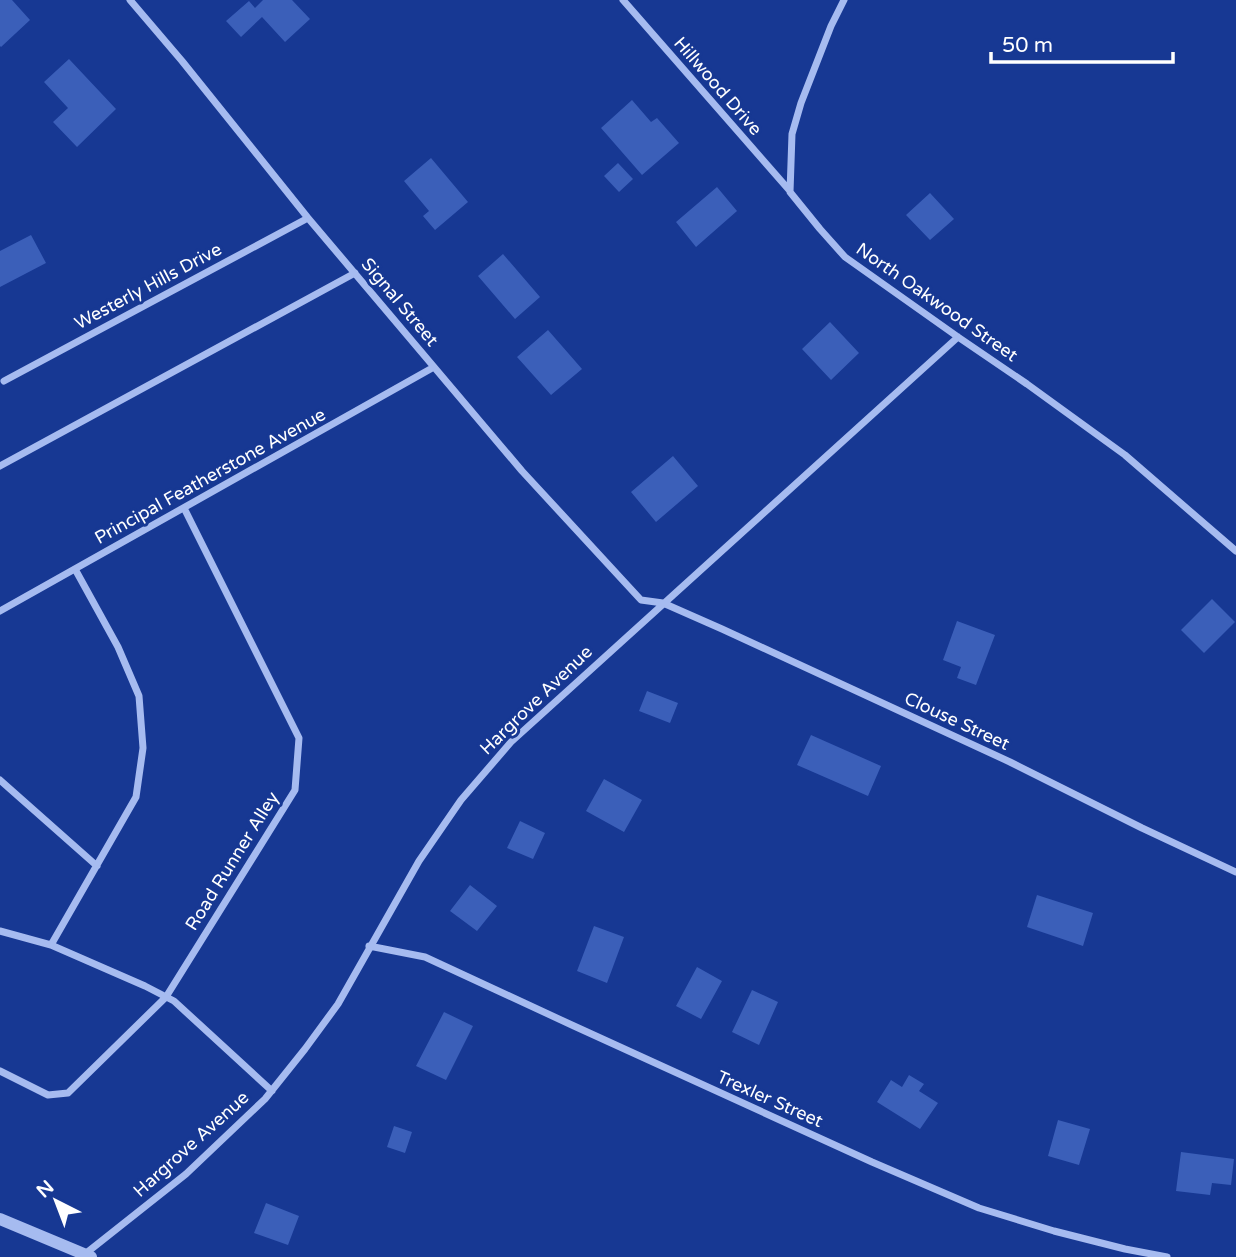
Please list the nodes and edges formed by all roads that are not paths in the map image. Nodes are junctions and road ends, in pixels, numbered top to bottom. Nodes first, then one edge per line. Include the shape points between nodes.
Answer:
1 (130, 0) edge
2 (623, 0) edge
3 (844, 0) edge
4 (790, 192) junction
5 (308, 218) junction
6 (355, 273) junction
7 (958, 337) junction
8 (434, 367) junction
9 (4, 381) dead end
10 (0, 466) edge
11 (184, 508) junction
12 (1236, 551) edge
13 (75, 569) junction
14 (663, 603) junction
15 (0, 611) edge
16 (0, 780) edge
17 (97, 866) junction
18 (1236, 872) edge
19 (0, 932) edge
20 (51, 945) junction
21 (369, 946) junction
22 (166, 997) junction
23 (0, 1071) edge
24 (272, 1091) junction
25 (0, 1219) edge
26 (86, 1256) edge
27 (1167, 1257) edge

1 - 5 street, Signal Street
2 - 4 street, Hillwood Drive
3 - 4 street via 792,134
4 - 7 street, North Oakwood Street via 845,257
5 - 6 street, Signal Street
5 - 9 street, Westerly Hills Drive
6 - 8 street, Signal Street
6 - 10 street
7 - 12 street, North Oakwood Street via 1125,455
7 - 14 street, Hargrove Avenue
8 - 11 street, Principal Featherstone Avenue
8 - 14 street, Signal Street via 641,600
11 - 13 street, Principal Featherstone Avenue
11 - 22 street, Road Runner Alley via 299,738 295,790
13 - 15 street, Principal Featherstone Avenue
13 - 17 street via 139,696 142,735 136,797
14 - 18 street, Clouse Street via 1010,762
14 - 21 street, Hargrove Avenue via 512,742 461,800
16 - 17 street
17 - 20 street
19 - 20 street
20 - 22 street
21 - 24 street, Hargrove Avenue via 338,1004
21 - 27 street, Trexler Street via 425,957 979,1208
22 - 23 street, Road Runner Alley via 68,1093 48,1096
22 - 24 street
24 - 26 street, Hargrove Avenue via 186,1174
25 - 26 street

